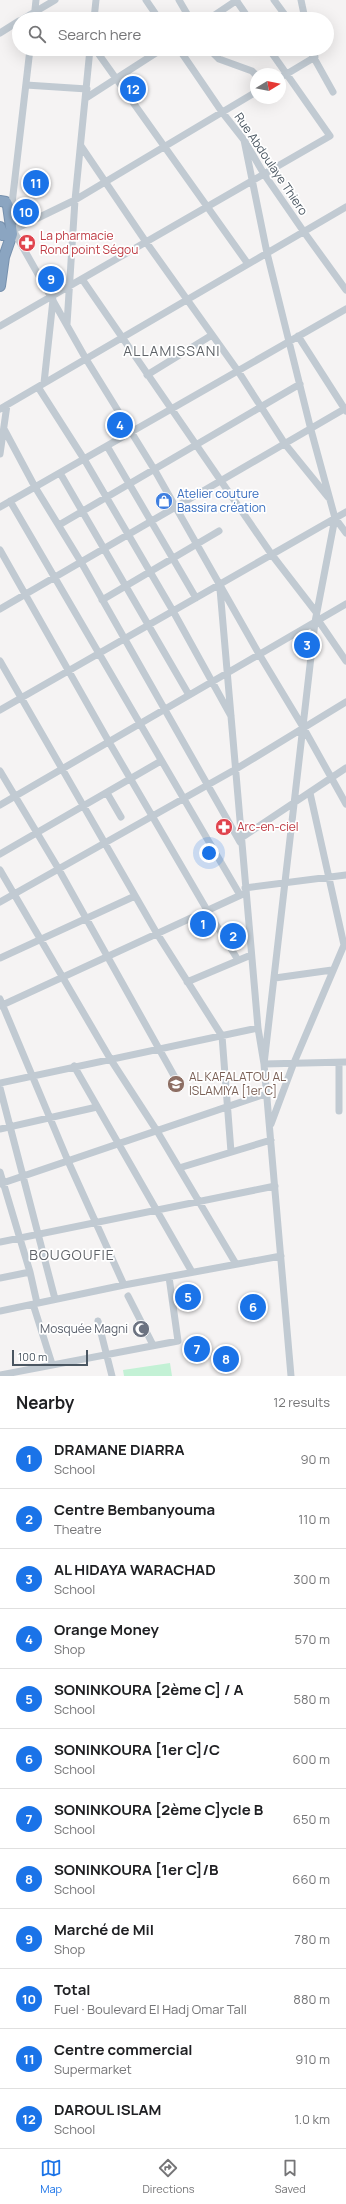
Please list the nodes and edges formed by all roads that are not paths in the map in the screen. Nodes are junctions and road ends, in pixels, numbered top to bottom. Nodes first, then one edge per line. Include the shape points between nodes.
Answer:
1 (36, 0) edge
2 (55, 0) edge
3 (96, 0) edge
4 (146, 0) edge
5 (180, 0) edge
6 (236, 0) edge
7 (274, 0) edge
8 (301, 0) edge
9 (34, 12) edge
10 (39, 12) edge
11 (95, 12) edge
12 (154, 12) edge
13 (186, 12) edge
14 (219, 12) edge
15 (244, 12) edge
16 (283, 12) edge
17 (304, 12) edge
18 (12, 25) edge
19 (0, 32) edge
20 (29, 56) edge
21 (89, 56) edge
22 (99, 56) edge
23 (151, 56) edge
24 (184, 56) edge
25 (216, 56) edge
26 (273, 56) edge
27 (315, 57) joint
28 (279, 68) edge
29 (250, 72) edge
30 (286, 74) edge
31 (116, 79) junction
32 (286, 80) edge
33 (26, 85) junction
34 (87, 89) junction
35 (333, 92) dead end
36 (250, 96) edge
37 (86, 98) junction
38 (222, 112) junction
39 (244, 140) junction
40 (81, 146) junction
41 (165, 146) junction
42 (264, 174) junction
43 (251, 181) junction
44 (105, 182) junction
45 (2, 200) edge
46 (75, 200) junction
47 (209, 207) junction
48 (346, 208) edge
49 (10, 217) junction
50 (0, 230) edge
51 (12, 232) junction
52 (304, 232) junction
53 (146, 242) junction
54 (267, 253) junction
55 (4, 257) junction
56 (248, 264) junction
57 (82, 279) junction
58 (70, 285) junction
59 (0, 286) edge
60 (346, 290) edge
61 (52, 298) junction
62 (187, 300) junction
63 (346, 309) edge
64 (67, 324) junction
65 (0, 326) edge
66 (212, 335) junction
67 (298, 336) junction
68 (122, 338) junction
69 (290, 341) junction
70 (86, 359) junction
71 (238, 371) junction
72 (147, 375) junction
73 (300, 384) junction
74 (41, 385) junction
75 (7, 405) junction
76 (261, 407) junction
77 (0, 409) edge
78 (171, 409) junction
79 (346, 409) edge
80 (4, 429) junction
81 (311, 430) junction
82 (132, 432) junction
83 (285, 444) junction
84 (196, 445) junction
85 (107, 446) junction
86 (0, 454) edge
87 (84, 459) junction
88 (154, 469) junction
89 (60, 473) junction
90 (221, 482) junction
91 (130, 483) junction
92 (35, 487) junction
93 (106, 497) junction
94 (329, 498) junction
95 (10, 501) junction
96 (0, 507) edge
97 (176, 507) junction
98 (83, 511) junction
99 (346, 512) edge
100 (335, 518) junction
101 (152, 522) junction
102 (58, 525) junction
103 (219, 531) dead end
104 (346, 533) edge
105 (128, 535) junction
106 (197, 544) junction
107 (105, 549) junction
108 (0, 550) edge
109 (272, 555) junction
110 (173, 558) junction
111 (81, 562) junction
112 (150, 572) junction
113 (54, 578) junction
114 (220, 584) junction
115 (126, 586) junction
116 (25, 595) junction
117 (196, 598) junction
118 (102, 600) junction
119 (346, 604) edge
120 (0, 609) edge
121 (173, 611) junction
122 (316, 612) junction
123 (316, 621) junction
124 (149, 625) junction
125 (125, 639) junction
126 (98, 654) junction
127 (260, 654) junction
128 (346, 660) edge
129 (0, 661) edge
130 (69, 670) junction
131 (229, 672) junction
132 (213, 682) junction
133 (189, 696) junction
134 (22, 698) junction
135 (346, 702) edge
136 (0, 710) edge
137 (164, 710) junction
138 (232, 719) junction
139 (139, 724) junction
140 (304, 727) junction
141 (109, 742) junction
142 (161, 761) junction
143 (346, 768) edge
144 (63, 769) junction
145 (236, 769) junction
146 (0, 770) edge
147 (331, 778) junction
148 (132, 779) junction
149 (208, 784) junction
150 (107, 793) junction
151 (310, 793) junction
152 (16, 796) junction
153 (184, 799) junction
154 (295, 802) junction
155 (346, 804) edge
156 (0, 805) edge
157 (84, 806) junction
158 (153, 815) junction
159 (121, 817) dead end
160 (37, 833) junction
161 (241, 841) junction
162 (104, 842) junction
163 (0, 854) edge
164 (58, 868) junction
165 (0, 870) edge
166 (346, 874) edge
167 (328, 877) junction
168 (286, 882) junction
169 (244, 892) junction
170 (15, 894) junction
171 (135, 896) junction
172 (0, 902) edge
173 (207, 910) junction
174 (86, 918) junction
175 (156, 932) junction
176 (40, 939) junction
177 (344, 945) junction
178 (251, 954) junction
179 (107, 955) junction
180 (346, 955) edge
181 (0, 958) edge
182 (238, 960) junction
183 (332, 970) junction
184 (62, 977) junction
185 (275, 978) junction
186 (187, 982) junction
187 (1, 1003) edge
188 (258, 1028) junction
189 (222, 1036) junction
190 (161, 1050) junction
191 (111, 1060) junction
192 (343, 1062) edge
193 (264, 1064) junction
194 (293, 1065) junction
195 (74, 1066) junction
196 (32, 1076) junction
197 (177, 1081) dead end
198 (0, 1083) edge
199 (0, 1088) edge
200 (265, 1094) junction
201 (96, 1107) junction
202 (228, 1108) junction
203 (339, 1111) dead end
204 (49, 1117) junction
205 (270, 1126) junction
206 (9, 1127) junction
207 (0, 1129) edge
208 (157, 1131) junction
209 (271, 1140) junction
210 (119, 1144) junction
211 (231, 1152) junction
212 (68, 1161) junction
213 (179, 1168) junction
214 (0, 1172) edge
215 (22, 1176) junction
216 (2, 1184) edge
217 (276, 1186) junction
218 (199, 1202) junction
219 (156, 1211) junction
220 (97, 1223) junction
221 (38, 1236) junction
222 (20, 1238) junction
223 (0, 1242) edge
224 (281, 1256) junction
225 (236, 1264) junction
226 (30, 1272) junction
227 (192, 1272) junction
228 (169, 1277) junction
229 (0, 1278) edge
230 (124, 1285) junction
231 (128, 1296) dead end
232 (54, 1300) junction
233 (35, 1304) junction
234 (0, 1311) edge
235 (98, 1321) dead end
236 (154, 1345) junction
237 (106, 1354) junction
238 (52, 1364) junction
239 (12, 1374) edge
240 (0, 1375) edge
241 (112, 1376) edge
242 (291, 1376) edge

1 - 9 street
2 - 10 street
3 - 11 street
4 - 12 street
5 - 13 street
6 - 14 street
6 - 15 street
7 - 16 street
8 - 17 street
18 - 19 street
20 - 33 street
21 - 34 street
22 - 31 street
23 - 31 street
24 - 38 street, Rue Abdoulaye Thiero
25 - 29 street
26 - 28 street
27 - 30 street
27 - 35 street
31 - 37 street
31 - 41 street
32 - 42 street via 330,136
33 - 34 street
33 - 49 street
34 - 37 street
36 - 38 street
37 - 40 street
38 - 39 street, Rue Abdoulaye Thiero
38 - 41 street
39 - 42 street, Rue Abdoulaye Thiero
39 - 43 street
40 - 44 street
40 - 46 street
41 - 44 street
41 - 47 street
42 - 43 street
42 - 52 street, Rue Abdoulaye Thiero
43 - 47 street
43 - 54 street
44 - 46 street
44 - 53 street
45 - 49 highway
46 - 51 street
46 - 58 street
47 - 53 street
47 - 56 street
48 - 52 street
49 - 51 highway
50 - 51 highway via 6,236
50 - 55 highway
51 - 55 highway
51 - 61 street
52 - 54 street
52 - 60 street, Rue Abdoulaye Thiero
53 - 57 street
53 - 62 street
54 - 56 street
54 - 69 street
55 - 59 highway
56 - 62 street
57 - 58 street
57 - 68 street
58 - 61 street
58 - 64 street
61 - 64 street
61 - 65 street
61 - 74 street
62 - 66 street
62 - 68 street
63 - 67 street
64 - 70 street
66 - 71 street
66 - 72 street
67 - 69 street
67 - 79 street
68 - 70 street
68 - 72 street
69 - 71 street
69 - 73 street
70 - 74 street
70 - 82 street
71 - 76 street
71 - 78 street
72 - 78 street
73 - 76 street
73 - 81 street
74 - 75 street
74 - 87 street
75 - 77 street
75 - 80 street
76 - 83 street
76 - 84 street
78 - 82 street
78 - 84 street
79 - 81 street
80 - 86 street
80 - 92 street
81 - 83 street
81 - 94 street
82 - 85 street
82 - 88 street
83 - 90 street
83 - 94 street
84 - 88 street
84 - 90 street
85 - 87 street
85 - 91 street
87 - 89 street
87 - 93 street
88 - 91 street
88 - 97 street
89 - 92 street
89 - 98 street
90 - 97 street
90 - 109 street
91 - 93 street
91 - 101 street
92 - 95 street
92 - 102 street
93 - 98 street
93 - 105 street
94 - 100 street
95 - 96 street
95 - 113 street
97 - 101 street
97 - 106 street
98 - 102 street
98 - 107 street
99 - 100 street
100 - 104 street
100 - 109 street
100 - 122 street
101 - 105 street
101 - 110 street
102 - 111 street
103 - 106 street
105 - 107 street
105 - 112 street
106 - 110 street
106 - 114 street
107 - 111 street
107 - 115 street
108 - 116 street
109 - 114 street
109 - 122 street
110 - 112 street
110 - 117 street
111 - 113 street
111 - 118 street
112 - 115 street
112 - 121 street
113 - 116 street
113 - 126 street
114 - 117 street
114 - 127 street
114 - 131 street
115 - 118 street
115 - 124 street
116 - 120 street
116 - 130 street
117 - 121 street
118 - 125 street
119 - 123 street
121 - 124 street
121 - 132 street
122 - 123 street
123 - 127 street
123 - 128 street
123 - 140 street
124 - 125 street
124 - 133 street
125 - 126 street
125 - 137 street
126 - 130 street
126 - 139 street
127 - 131 street
127 - 140 street
129 - 134 street
130 - 134 street
130 - 141 street
131 - 132 street
131 - 138 street
132 - 133 street
132 - 138 street
133 - 137 street
134 - 136 street
134 - 144 street
135 - 140 street
137 - 139 street
137 - 149 street
138 - 145 street
139 - 141 street
139 - 142 street
140 - 145 street
140 - 147 street
140 - 154 street
141 - 144 street
141 - 148 street
142 - 148 street
142 - 153 street
143 - 147 street
144 - 152 street
144 - 157 street
145 - 149 street
145 - 161 street
146 - 152 street
147 - 151 street
147 - 155 street
148 - 150 street
148 - 158 street
149 - 153 street
149 - 161 street
150 - 157 street
150 - 159 street
151 - 154 street
151 - 167 street
152 - 156 street
152 - 160 street
153 - 158 street
153 - 169 street
154 - 161 street
154 - 168 street
157 - 160 street
157 - 162 street
158 - 162 street
158 - 173 street
160 - 163 street
160 - 164 street
161 - 169 street
162 - 164 street
162 - 171 street
164 - 170 street
164 - 174 street
165 - 170 street
166 - 167 street
167 - 168 street
167 - 177 street
168 - 169 street
168 - 185 street
169 - 173 street
169 - 178 street
170 - 172 street
170 - 176 street
171 - 174 street
171 - 175 street
173 - 175 street
173 - 182 street
174 - 176 street
174 - 179 street
175 - 179 street
175 - 186 street
176 - 181 street
176 - 184 street
177 - 180 street
177 - 183 street
178 - 182 street
178 - 188 street
179 - 184 street
179 - 190 street
182 - 186 street
183 - 185 street
183 - 194 street
184 - 187 street
184 - 191 street
185 - 193 street
186 - 189 street
187 - 196 street
188 - 189 street
188 - 193 street
189 - 190 street
189 - 202 street
190 - 191 street
190 - 197 street
191 - 195 street
191 - 208 street
192 - 194 street
192 - 203 street
193 - 194 street
193 - 200 street
194 - 205 street
195 - 196 street
195 - 201 street
196 - 198 street
196 - 204 street
199 - 206 street
200 - 202 street
200 - 205 street
201 - 204 street
201 - 210 street
202 - 208 street
202 - 211 street
204 - 206 street
204 - 212 street
205 - 209 street
206 - 207 street
206 - 215 street
208 - 210 street
208 - 213 street
209 - 211 street
209 - 217 street
210 - 212 street
210 - 219 street
211 - 213 street
212 - 215 street
212 - 220 street
213 - 218 street
214 - 216 street
215 - 216 street
215 - 221 street
216 - 222 street
217 - 218 street
217 - 224 street
218 - 219 street
218 - 225 street
219 - 220 street
219 - 227 street
220 - 221 street
220 - 230 street
221 - 222 street
221 - 232 street
222 - 223 street
222 - 226 street
224 - 225 street
224 - 242 street
225 - 227 street
226 - 229 street
226 - 233 street
227 - 228 street
228 - 230 street
228 - 236 street via 178,1341
230 - 232 street
231 - 236 street
232 - 233 street
233 - 234 street
233 - 238 street
235 - 237 street
236 - 237 street
237 - 238 street
237 - 241 street
238 - 239 street
239 - 240 street

